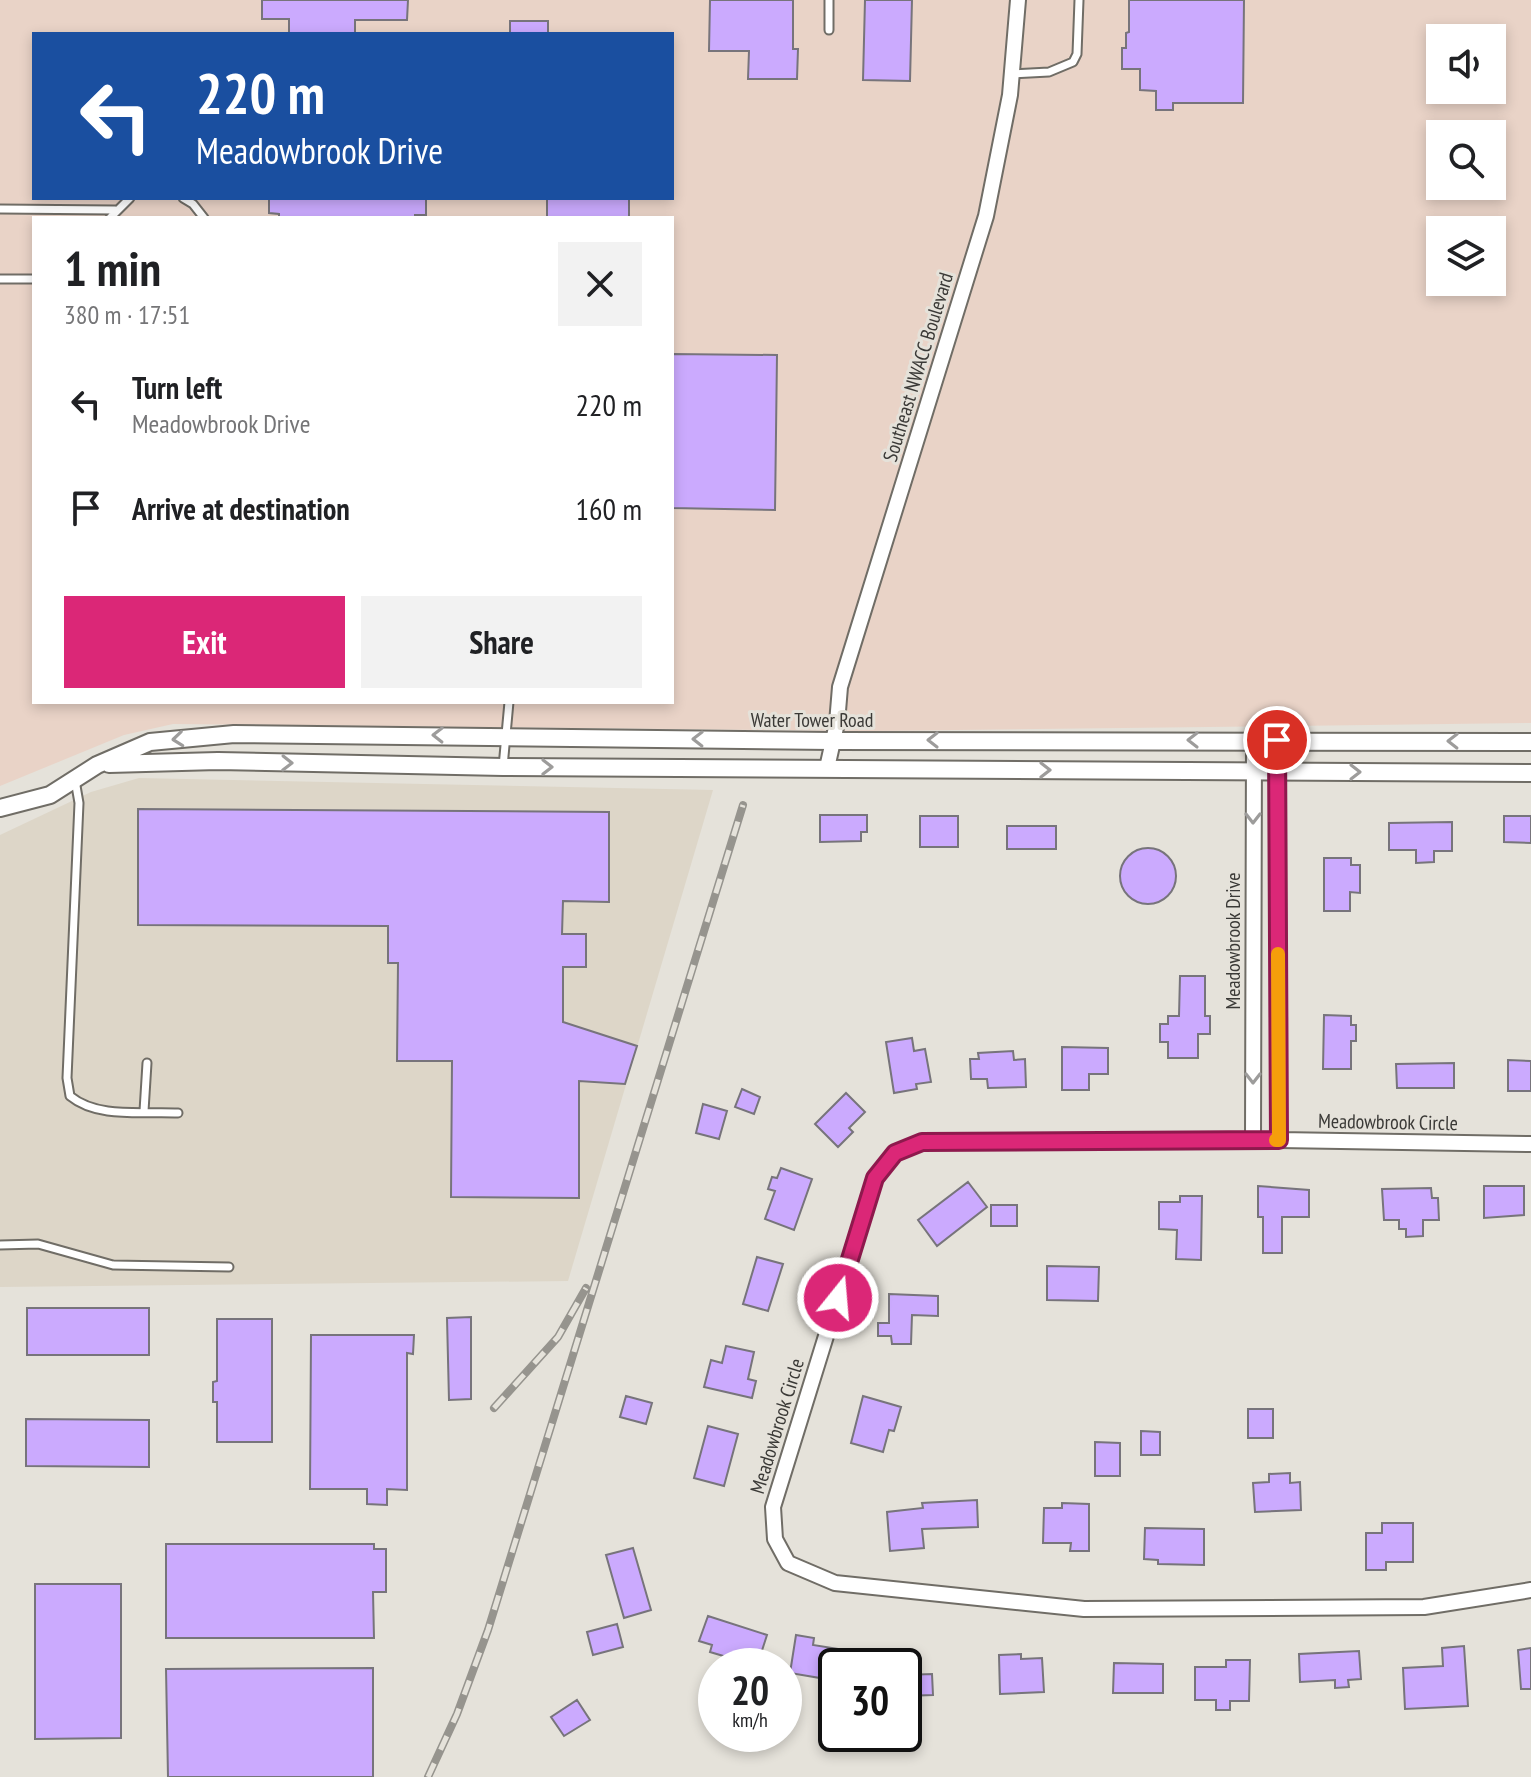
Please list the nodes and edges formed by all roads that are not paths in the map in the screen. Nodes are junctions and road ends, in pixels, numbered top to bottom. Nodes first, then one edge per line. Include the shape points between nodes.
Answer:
1 (829, 0) edge
2 (1018, 0) edge
3 (1079, 0) edge
4 (829, 30) dead end
5 (1012, 74) junction
6 (128, 200) edge
7 (186, 200) edge
8 (0, 209) edge
9 (115, 210) junction
10 (62, 214) edge
11 (111, 216) edge
12 (202, 216) edge
13 (0, 279) edge
14 (32, 279) edge
15 (509, 704) edge
16 (505, 736) junction
17 (1254, 740) junction
18 (1277, 740) junction
19 (832, 741) junction
20 (1531, 742) edge
21 (97, 765) junction
22 (503, 767) junction
23 (827, 768) junction
24 (1253, 772) junction
25 (1277, 772) junction
26 (1531, 773) edge
27 (75, 778) junction
28 (0, 808) edge
29 (147, 1063) dead end
30 (144, 1111) junction
31 (178, 1113) dead end
32 (1279, 1140) junction
33 (1253, 1141) junction
34 (1531, 1144) edge
35 (0, 1245) edge
36 (229, 1267) dead end
37 (1531, 1590) edge

1 - 4 lane
2 - 5 street, Southeast NWACC Boulevard
3 - 5 lane via 1073,62 1049,72
5 - 19 street, Southeast NWACC Boulevard via 986,216 842,679
6 - 9 lane
7 - 12 lane
8 - 10 lane
9 - 10 lane
9 - 11 lane
13 - 14 lane
15 - 16 lane
19 -> 16 street, Water Tower Road
16 -> 21 street, Water Tower Road via 234,734 150,742
16 - 22 lane
17 - 18 street, Water Tower Road
17 -> 19 street, Water Tower Road
17 - 24 street, Meadowbrook Drive
20 -> 18 street, Water Tower Road
18 - 25 street
19 - 23 street, Southeast NWACC Boulevard
21 -> 22 street, Water Tower Road via 187,761
21 - 27 street, Water Tower Road
22 -> 23 street, Water Tower Road
23 -> 24 street, Water Tower Road
24 - 25 street, Water Tower Road
24 -> 33 street, Meadowbrook Drive
25 -> 26 street, Water Tower Road
25 - 32 street
27 - 28 street, Water Tower Road via 50,795
27 - 30 lane via 79,803 68,1087 82,1105
29 - 30 lane
30 - 31 lane
32 - 33 street, Meadowbrook Circle
32 - 34 street, Meadowbrook Circle
33 - 37 street, Meadowbrook Circle via 922,1142 895,1153 875,1178 773,1507 775,1539 788,1563 835,1583 1084,1609 1424,1607
35 - 36 lane via 38,1244 113,1265

